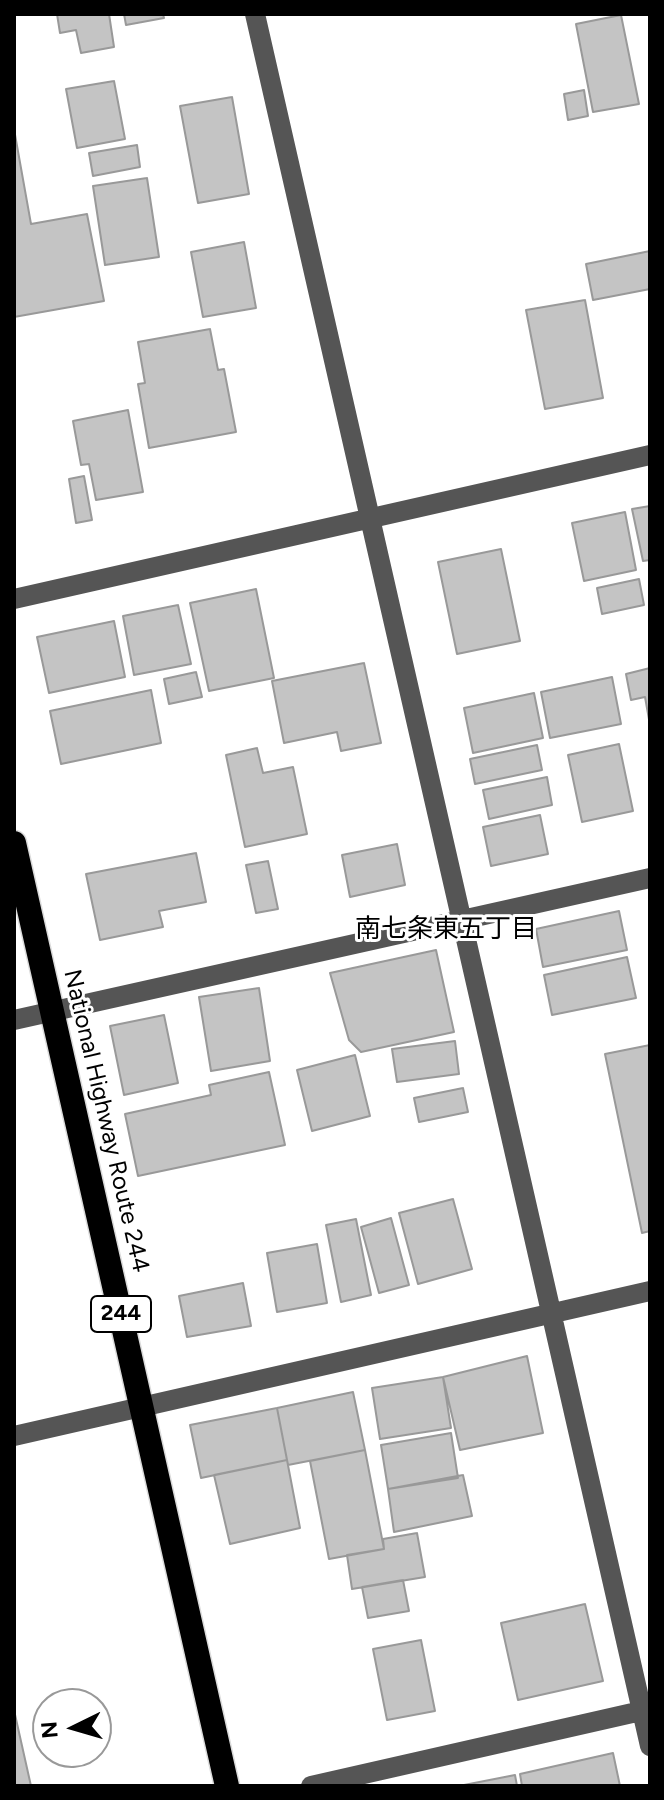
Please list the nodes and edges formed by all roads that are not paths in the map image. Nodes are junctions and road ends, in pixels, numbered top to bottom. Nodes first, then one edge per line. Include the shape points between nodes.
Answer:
1 (255, 14) edge
2 (650, 455) edge
3 (370, 518) junction
4 (14, 599) edge
5 (14, 843) edge
6 (650, 878) edge
7 (462, 920) junction
8 (52, 1011) junction
9 (14, 1020) edge
10 (650, 1291) edge
11 (551, 1314) junction
12 (141, 1406) junction
13 (14, 1436) edge
14 (646, 1710) edge
15 (650, 1746) edge
16 (227, 1786) edge
17 (311, 1786) edge

1 - 3 street
2 - 3 street
3 - 4 street
3 - 7 street
5 - 8 highway, National Highway Route 244 / 244
6 - 7 street
7 - 8 street
7 - 11 street
8 - 9 street
8 - 12 highway, National Highway Route 244 / 244
10 - 11 street
11 - 12 street
11 - 14 street
12 - 13 street
12 - 16 highway, National Highway Route 244 / 244
14 - 15 street
14 - 17 street

